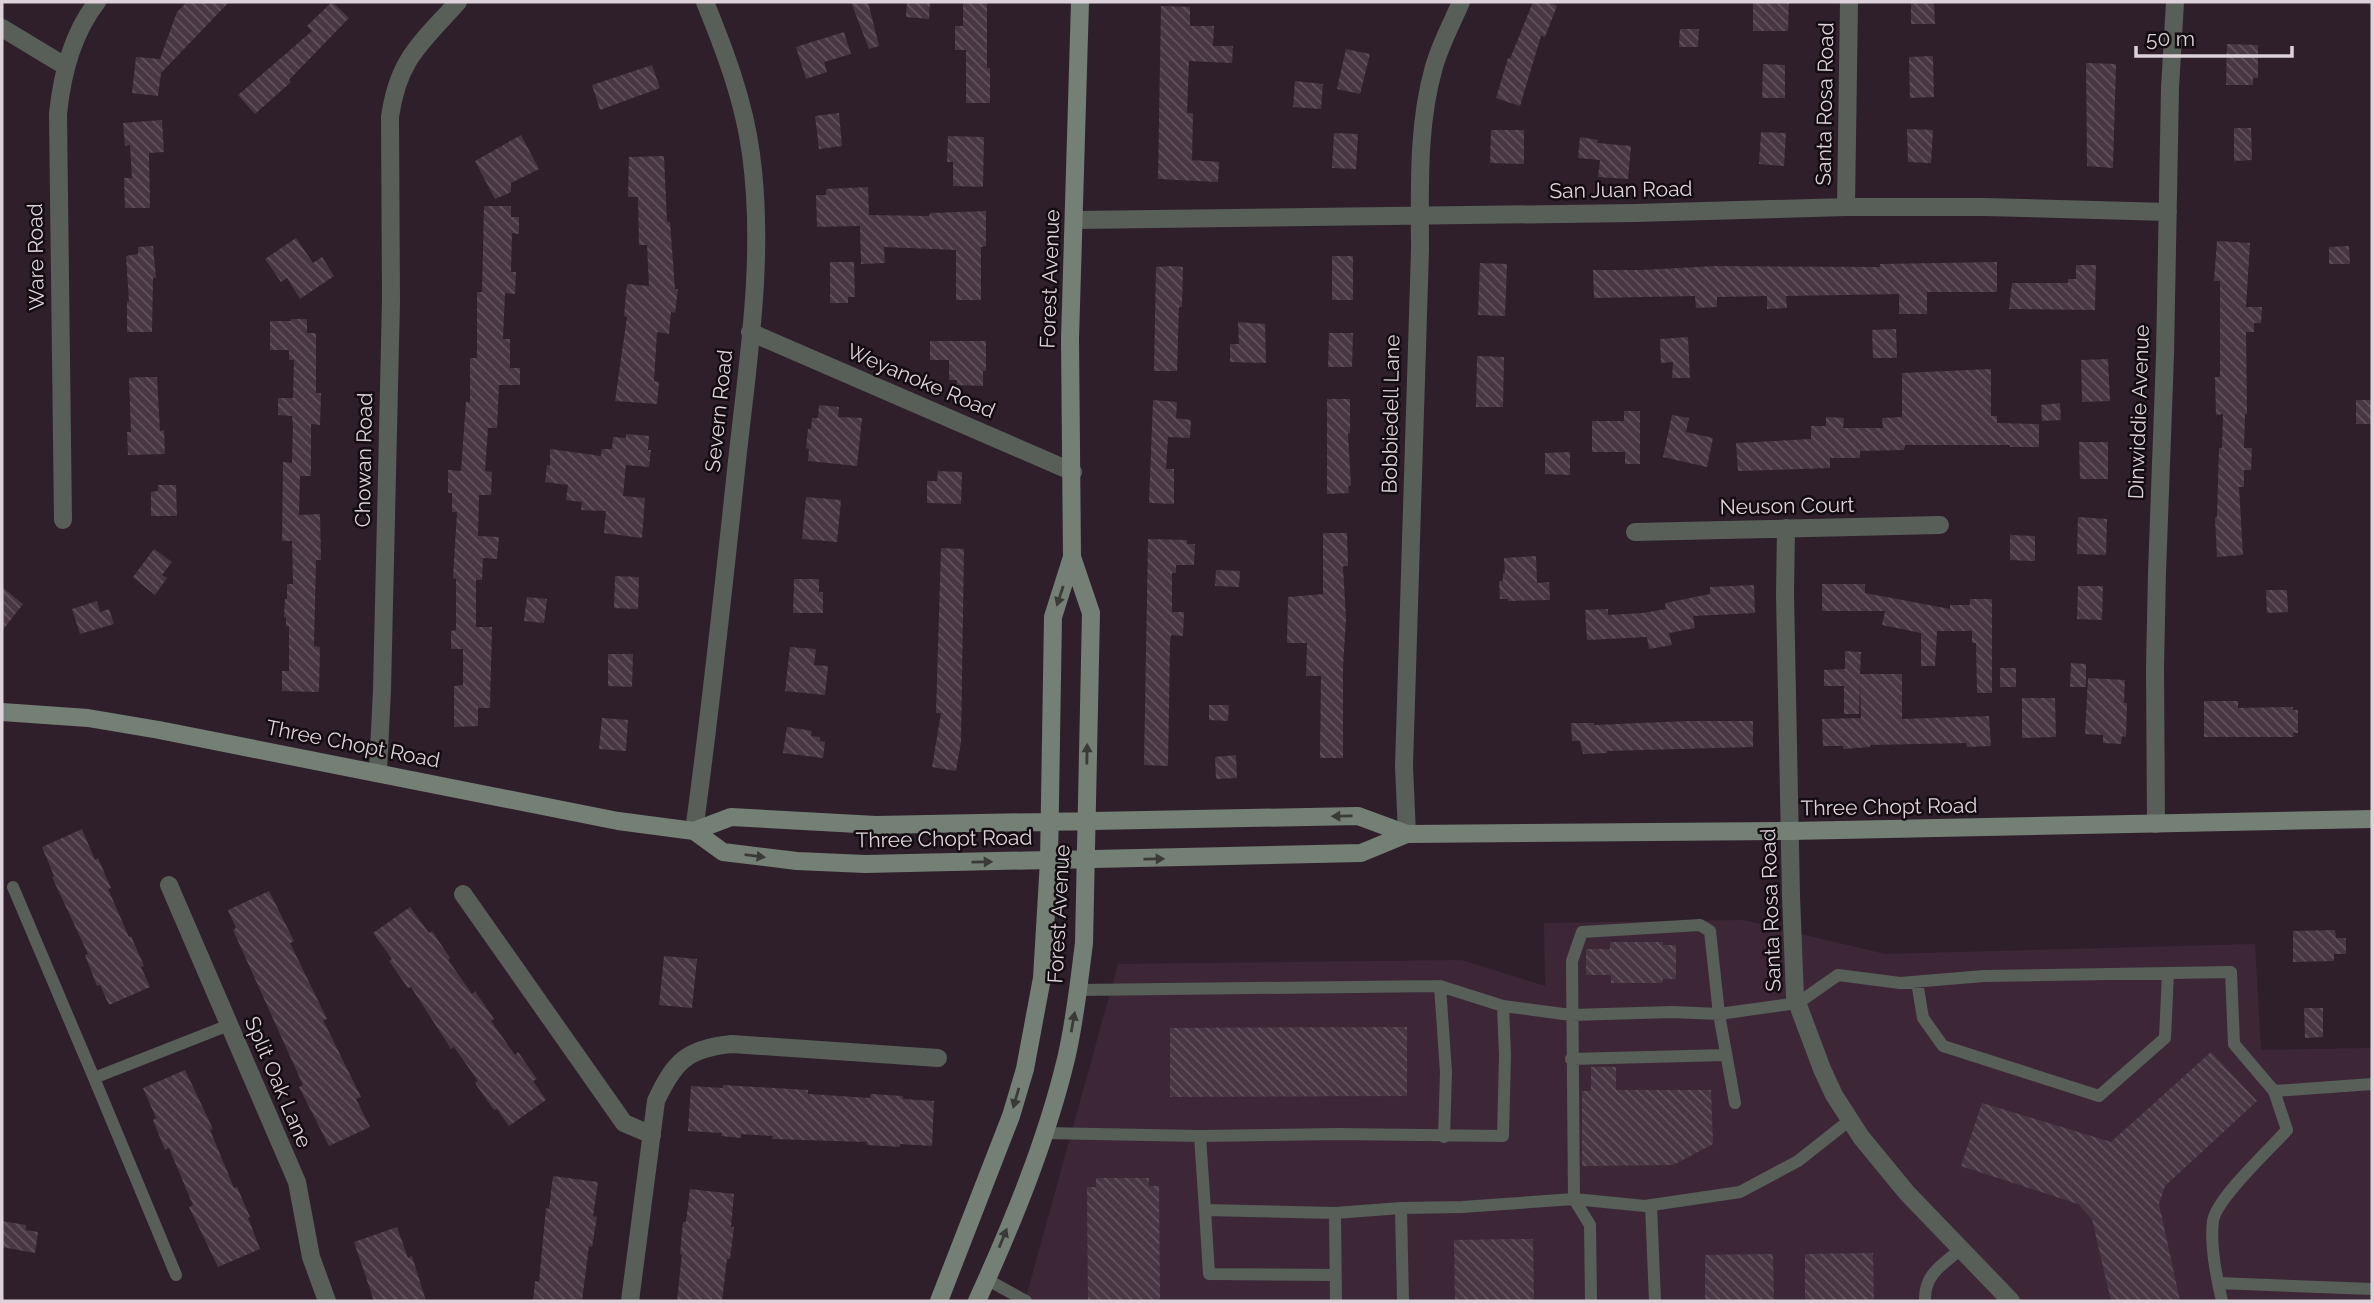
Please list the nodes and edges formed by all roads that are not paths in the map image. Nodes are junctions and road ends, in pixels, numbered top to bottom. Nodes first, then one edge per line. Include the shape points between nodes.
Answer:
1 (97, 2) edge
2 (457, 2) edge
3 (705, 2) edge
4 (1080, 2) edge
5 (1461, 2) edge
6 (1849, 2) edge
7 (2175, 2) edge
8 (2, 28) edge
9 (65, 66) junction
10 (1846, 207) junction
11 (2168, 212) junction
12 (1420, 216) junction
13 (1074, 220) junction
14 (750, 332) junction
15 (1073, 472) junction
16 (63, 520) dead end
17 (1940, 525) dead end
18 (1786, 528) junction
19 (1635, 532) dead end
20 (1072, 557) junction
21 (2, 712) edge
22 (378, 771) junction
23 (2372, 819) edge
24 (1049, 822) junction
25 (1086, 822) junction
26 (2157, 824) junction
27 (694, 831) junction
28 (1791, 831) junction
29 (1407, 834) junction
30 (1049, 861) junction
31 (1085, 861) junction
32 (169, 885) dead end
33 (13, 887) dead end
34 (463, 894) dead end
35 (2168, 974) junction
36 (1917, 982) junction
37 (1440, 986) junction
38 (1079, 990) junction
39 (1798, 1003) junction
40 (1503, 1006) junction
41 (1719, 1014) junction
42 (1571, 1015) junction
43 (229, 1025) junction
44 (1727, 1055) junction
45 (937, 1058) dead end
46 (1571, 1059) junction
47 (94, 1078) junction
48 (2372, 1084) edge
49 (2274, 1091) junction
50 (1735, 1103) dead end
51 (1850, 1120) junction
52 (1044, 1133) junction
53 (652, 1135) junction
54 (1200, 1136) junction
55 (1444, 1137) junction
56 (1574, 1199) junction
57 (1651, 1205) junction
58 (1401, 1208) junction
59 (1205, 1210) junction
60 (1335, 1213) junction
61 (1961, 1249) junction
62 (176, 1275) dead end
63 (1335, 1275) junction
64 (986, 1279) junction
65 (2218, 1283) junction
66 (2372, 1289) edge
67 (327, 1301) edge
68 (630, 1301) edge
69 (939, 1301) edge
70 (977, 1301) edge
71 (1026, 1301) edge
72 (1336, 1301) edge
73 (1402, 1301) edge
74 (1591, 1301) edge
75 (1655, 1301) edge
76 (1925, 1301) edge
77 (2011, 1301) edge
78 (2222, 1301) edge

1 - 9 street, Ware Road
2 - 22 street, Chowan Road via 399,76 390,117 391,300
3 - 14 street, Severn Road via 728,60 751,151 756,234
4 - 13 main road, Forest Avenue
5 - 12 street, Bobbiedell Lane via 1434,66 1423,119
6 - 10 street, Santa Rosa Road
7 - 11 street, Dinwiddie Avenue
8 - 9 street
9 - 16 street, Ware Road via 58,114
10 - 11 street, San Juan Road
10 - 12 street, San Juan Road
11 - 26 street, Dinwiddie Avenue via 2155,654
12 - 13 street, San Juan Road
12 - 29 street, Bobbiedell Lane via 1404,766
13 - 15 main road, Forest Avenue via 1070,339
14 - 15 street, Weyanoke Road
14 - 27 street, Severn Road
15 - 20 main road, Forest Avenue
17 - 18 street, Neuson Court
18 - 19 street, Neuson Court
18 - 28 street, Santa Rosa Road
20 -> 24 main road, Forest Avenue via 1053,617
25 -> 20 main road, Forest Avenue via 1091,613
21 - 22 main road, Three Chopt Road via 88,718
22 - 27 main road, Three Chopt Road via 618,821
23 - 26 main road, Three Chopt Road
24 - 25 main road, Three Chopt Road
24 - 27 main road, Three Chopt Road via 876,825 731,817
24 - 30 main road, Forest Avenue
29 -> 25 main road, Three Chopt Road via 1358,816
25 - 31 main road, Forest Avenue
26 - 28 main road, Three Chopt Road
27 -> 30 main road, Three Chopt Road via 723,852 797,861
28 - 29 main road, Three Chopt Road
28 - 39 street, Santa Rosa Road
31 -> 29 main road, Three Chopt Road via 1361,853
30 - 31 main road, Three Chopt Road
30 -> 69 main road, Forest Avenue via 1042,978 1024,1069 1011,1116
31 - 38 main road, Forest Avenue
32 - 43 street, Split Oak Lane
33 - 47 lane
34 - 53 street via 624,1123
35 - 36 lane via 1984,976
35 - 36 lane via 2165,1038 2099,1096 1943,1046 1923,1018
35 - 49 lane via 2231,972 2234,1044
36 - 39 lane via 1838,975
37 - 38 lane
37 - 40 lane
37 - 55 lane via 1446,1072
52 -> 38 main road, Forest Avenue via 1066,1059
39 - 41 lane
39 - 51 street, Santa Rosa Road via 1822,1069
40 - 42 lane
40 - 55 lane via 1503,1136
41 - 42 lane
41 - 42 lane via 1710,931 1699,925 1581,932 1572,961
41 - 44 lane
42 - 46 lane
43 - 47 lane
43 - 67 street, Split Oak Lane via 297,1182 311,1257
44 - 46 lane
44 - 50 lane
45 - 53 street via 717,1045 690,1055 668,1075 656,1101
46 - 56 lane
47 - 62 lane
48 - 49 lane
49 - 65 lane via 2287,1130 2226,1197 2213,1219
51 - 57 lane via 1798,1161 1740,1192
51 - 61 street, Santa Rosa Road via 1880,1161
52 - 54 lane
64 -> 52 main road, Forest Avenue
53 - 68 street
54 - 55 lane
54 - 59 lane
56 - 57 lane
56 - 58 lane
56 - 74 lane via 1590,1225
57 - 75 lane
58 - 60 lane
58 - 73 lane
59 - 60 lane
59 - 63 lane via 1209,1274
60 - 63 lane
61 - 76 lane via 1934,1271 1925,1288
61 - 77 street, Santa Rosa Road
63 - 72 lane
64 - 70 main road, Forest Avenue
64 - 71 lane
65 - 66 lane
65 - 78 lane

